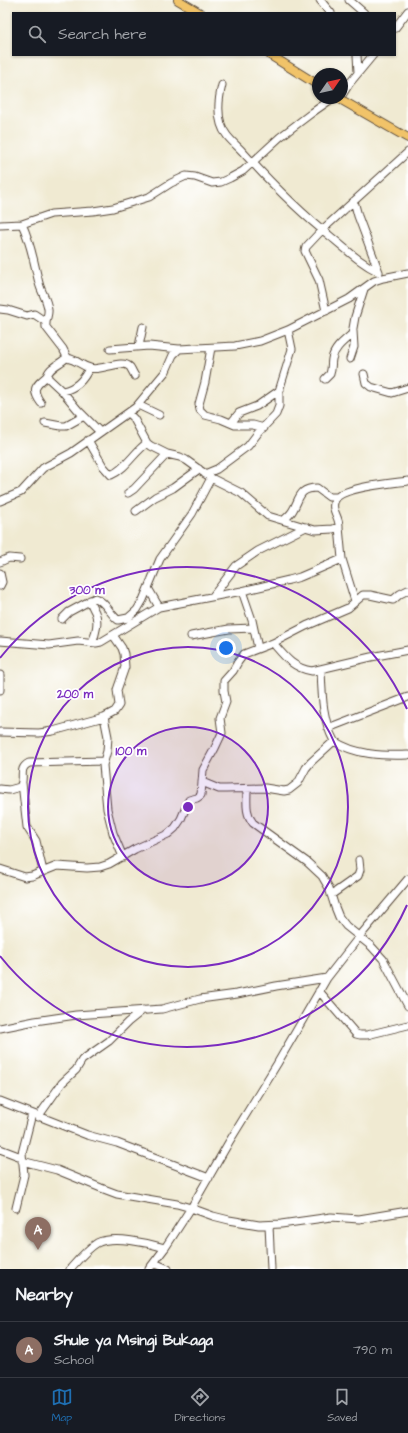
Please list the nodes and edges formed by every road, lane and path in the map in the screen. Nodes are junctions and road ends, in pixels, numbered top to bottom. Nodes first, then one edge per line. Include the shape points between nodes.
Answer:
1 (178, 0) edge
2 (320, 0) edge
3 (348, 0) edge
4 (408, 11) edge
5 (198, 12) edge
6 (331, 12) edge
7 (363, 12) edge
8 (396, 27) edge
9 (272, 56) edge
10 (357, 56) edge
11 (372, 56) edge
12 (358, 72) junction
13 (312, 81) edge
14 (222, 85) dead end
15 (348, 85) edge
16 (348, 103) edge
17 (330, 104) edge
18 (408, 138) edge
19 (408, 152) edge
20 (252, 163) junction
21 (354, 201) junction
22 (22, 224) junction
23 (0, 225) edge
24 (322, 230) junction
25 (408, 273) edge
26 (381, 275) junction
27 (364, 289) junction
28 (0, 309) edge
29 (326, 311) junction
30 (46, 322) junction
31 (143, 327) dead end
32 (288, 330) junction
33 (353, 331) junction
34 (139, 346) junction
35 (211, 348) junction
36 (110, 349) dead end
37 (180, 349) junction
38 (67, 358) junction
39 (350, 359) dead end
40 (89, 368) junction
41 (364, 374) dead end
42 (46, 376) junction
43 (135, 376) dead end
44 (325, 379) dead end
45 (408, 388) edge
46 (280, 390) junction
47 (63, 391) junction
48 (41, 403) dead end
49 (138, 405) junction
50 (128, 414) junction
51 (159, 415) dead end
52 (84, 416) junction
53 (45, 423) dead end
54 (231, 423) junction
55 (264, 428) junction
56 (100, 432) junction
57 (88, 440) junction
58 (147, 443) junction
59 (167, 454) junction
60 (202, 472) junction
61 (211, 478) junction
62 (408, 481) edge
63 (128, 493) dead end
64 (337, 497) junction
65 (0, 501) edge
66 (136, 511) dead end
67 (284, 520) junction
68 (306, 527) junction
69 (339, 527) junction
70 (20, 559) dead end
71 (342, 559) junction
72 (0, 562) edge
73 (0, 573) edge
74 (0, 586) edge
75 (148, 588) junction
76 (408, 590) edge
77 (242, 591) junction
78 (213, 596) junction
79 (90, 600) junction
80 (355, 601) junction
81 (159, 607) junction
82 (62, 618) dead end
83 (253, 628) junction
84 (113, 635) junction
85 (191, 636) dead end
86 (0, 641) edge
87 (92, 642) junction
88 (273, 643) junction
89 (258, 648) junction
90 (408, 650) edge
91 (321, 669) junction
92 (0, 675) edge
93 (0, 690) edge
94 (408, 698) edge
95 (104, 717) junction
96 (328, 728) junction
97 (0, 732) edge
98 (334, 741) junction
99 (408, 755) edge
100 (104, 761) junction
101 (22, 782) junction
102 (202, 782) junction
103 (0, 789) edge
104 (247, 789) junction
105 (123, 857) junction
106 (359, 860) dead end
107 (0, 869) edge
108 (43, 872) junction
109 (408, 879) edge
110 (331, 895) junction
111 (359, 937) junction
112 (327, 978) junction
113 (319, 991) junction
114 (408, 1006) edge
115 (143, 1010) junction
116 (408, 1025) edge
117 (0, 1028) edge
118 (0, 1101) edge
119 (35, 1115) junction
120 (0, 1149) edge
121 (22, 1159) junction
122 (209, 1178) junction
123 (16, 1208) dead end
124 (192, 1208) junction
125 (406, 1212) edge
126 (270, 1225) junction
127 (165, 1248) junction
128 (151, 1266) edge
129 (70, 1269) edge
130 (168, 1269) edge
131 (271, 1269) edge

1 - 5 main road
2 - 6 street
3 - 7 street
4 - 8 street
9 - 13 main road
10 - 12 street
11 - 12 street
12 - 15 street
14 - 20 street via 218,103 221,124 225,134
16 - 18 main road
17 - 20 street via 280,137
19 - 21 street
20 - 22 street via 221,182 212,183 186,176 149,197 113,208 51,214
20 - 24 street via 304,216
21 - 24 street
21 - 26 street
22 - 23 street
22 - 30 street via 28,235 39,284 48,305
24 - 26 street
24 - 29 street via 305,251 319,280
25 - 26 street
26 - 27 street
27 - 29 street
27 - 33 street
28 - 30 street via 27,316 34,314
29 - 32 street
30 - 38 street via 46,327 64,349
31 - 34 street
32 - 35 street via 250,344
32 - 46 street via 292,349
33 - 39 street via 354,347
33 - 44 street via 335,351 330,374
34 - 36 street
34 - 37 street
35 - 37 street
35 - 54 street via 200,410 206,415
37 - 49 street via 173,354 166,370
38 - 40 street
38 - 42 street
40 - 43 street via 125,365 130,367
40 - 47 street via 80,382
41 - 45 street via 366,383 371,387 392,393
42 - 47 street
42 - 48 street via 35,389
46 - 54 street via 257,406 239,413
46 - 55 street via 278,411
47 - 52 street
49 - 50 street
49 - 51 street
50 - 56 street
50 - 58 street via 134,419
52 - 53 street via 66,426
52 - 56 street
54 - 55 street
55 - 60 street via 237,456 217,469
56 - 57 street
57 - 58 street via 111,475
57 - 65 street via 71,453 43,468 21,492
58 - 59 street
59 - 60 street via 180,457
59 - 63 street
60 - 61 street
60 - 66 street via 155,497
61 - 67 street via 242,493 268,516
61 - 75 street via 192,514 160,559
62 - 64 street via 351,489
64 - 67 street via 329,497 317,488 307,490 299,497 292,512
64 - 69 street via 334,501 334,510
67 - 68 street
68 - 69 street via 319,530
68 - 78 street via 263,548 236,566
69 - 71 street
70 - 72 street via 9,558
71 - 77 street via 300,577
71 - 80 street
73 - 74 street
75 - 79 street via 137,610 123,620 113,617 99,599
75 - 81 street
76 - 80 street via 393,600 366,594
77 - 78 street
77 - 83 street
78 - 81 street
79 - 82 street
79 - 87 street via 96,616 96,631
80 - 88 street via 348,608
81 - 84 street
83 - 85 street via 229,629
83 - 89 street
84 - 87 street via 101,642
84 - 95 street via 122,648 125,667 118,690 117,709
86 - 87 street via 49,646 78,640
88 - 89 street
88 - 91 street via 293,664 302,669
89 - 102 street via 242,656 234,671 224,681 226,702 220,718 222,733 204,765
90 - 91 street via 371,656
91 - 96 street via 322,703
92 - 93 street
94 - 96 street
95 - 97 street via 53,731
95 - 100 street via 108,737
96 - 98 street
98 - 99 street via 376,755
98 - 104 street via 306,768 294,787 284,791
100 - 101 street via 29,763 22,769
100 - 105 street via 110,825
101 - 103 street via 18,788
101 - 108 street via 27,824 36,841
102 - 104 street via 219,789
102 - 105 street via 201,795 190,800 175,828
104 - 110 street via 249,818 314,868 326,883
105 - 108 street via 100,867 57,866
106 - 110 street via 358,876
107 - 108 street via 25,877
109 - 111 street
110 - 111 street via 339,917
111 - 112 street
111 - 114 street via 383,959
112 - 113 street
112 - 115 street
113 - 116 street via 356,1034 367,1035
113 - 122 street
115 - 117 street via 76,1015
115 - 119 street via 109,1041 82,1060
118 - 119 street
119 - 121 street
119 - 122 street
120 - 121 street
121 - 123 street via 24,1175
121 - 124 street via 117,1194
122 - 124 street
124 - 126 street via 229,1220
124 - 127 street
125 - 126 street via 359,1220 331,1217
126 - 131 street
127 - 128 street
127 - 129 street via 126,1240 100,1242 88,1250
128 - 130 street

